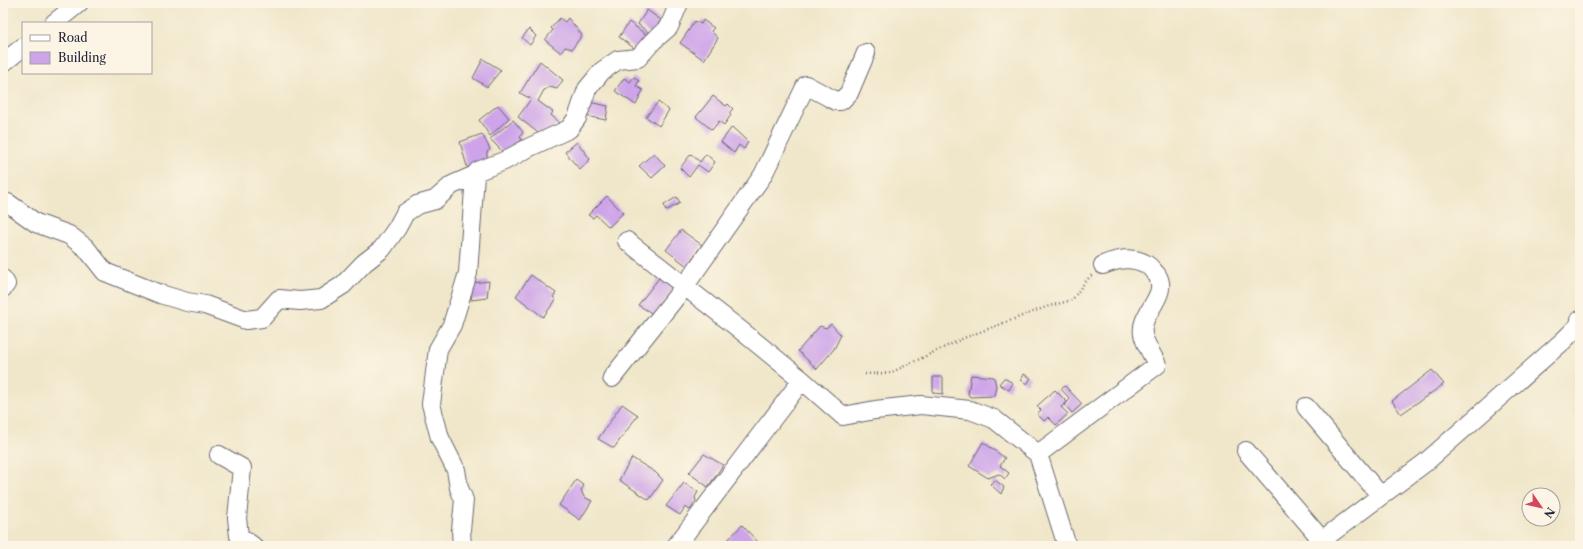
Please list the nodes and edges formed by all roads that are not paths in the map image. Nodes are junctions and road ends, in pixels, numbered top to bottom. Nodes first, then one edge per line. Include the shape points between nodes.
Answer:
1 (79, 3) edge
2 (679, 3) edge
3 (55, 22) edge
4 (22, 48) edge
5 (866, 53) dead end
6 (3, 63) edge
7 (475, 175) junction
8 (3, 205) edge
9 (627, 241) dead end
10 (1103, 265) road end
11 (3, 279) edge
12 (684, 287) junction
13 (3, 288) edge
14 (1580, 320) edge
15 (612, 378) dead end
16 (802, 380) junction
17 (1306, 407) dead end
18 (1246, 451) dead end
19 (1038, 454) junction
20 (219, 455) dead end
21 (1380, 495) junction
22 (1318, 543) edge
23 (253, 546) edge
24 (462, 546) edge
25 (676, 546) edge
26 (1067, 546) edge

1 - 3 street
2 - 7 street via 669,27 638,58 618,60 602,71 587,89 577,118 569,129 478,171
4 - 6 street
5 - 12 street via 849,93 841,101 836,101 806,85 763,175
7 - 8 street via 452,185 435,200 417,205 405,213 382,249 343,285 321,299 279,299 262,318 246,320 205,305 160,294 105,272 86,248 69,236 36,223 8,203
7 - 24 street via 468,273 452,325 438,349 431,404 440,438 456,470 464,500
9 - 12 street
10 - 19 street via 1117,259 1138,260 1151,267 1160,281 1160,293 1145,321 1143,334 1157,365
11 - 13 street via 6,284
12 - 15 street
12 - 16 street
14 - 21 street via 1579,325 1563,341 1426,462
16 - 19 street via 843,416 921,405 970,410 994,419
16 - 25 street
17 - 21 street
18 - 22 street
19 - 26 street
20 - 23 street via 242,468 237,518 239,536
21 - 22 street

